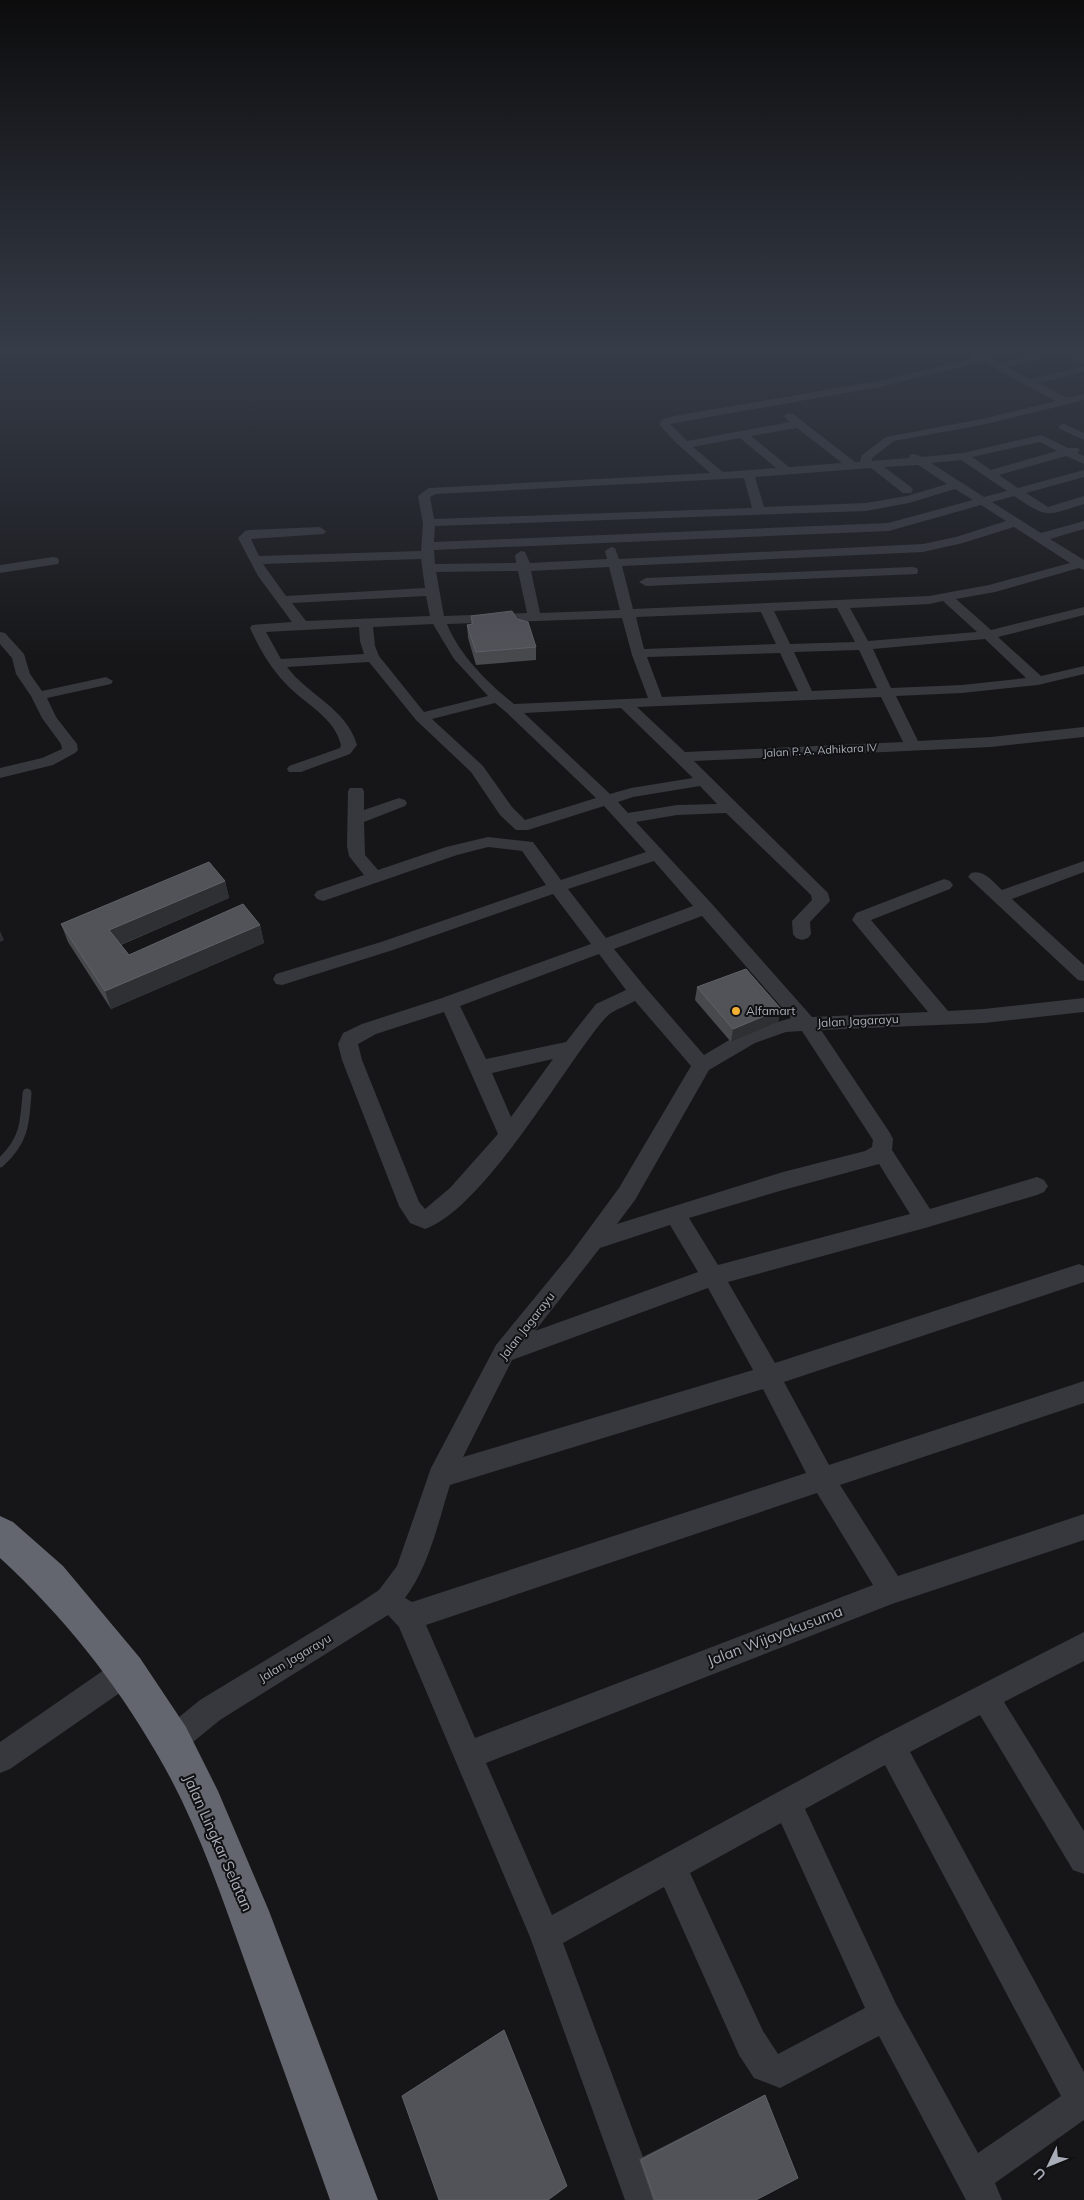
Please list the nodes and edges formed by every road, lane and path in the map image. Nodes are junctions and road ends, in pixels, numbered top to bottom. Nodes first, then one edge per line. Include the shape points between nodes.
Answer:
1 (697, 455) edge
2 (767, 455) edge
3 (838, 455) edge
4 (868, 455) edge
5 (911, 455) edge
6 (969, 455) edge
7 (1058, 455) edge
8 (1072, 455) edge
9 (963, 456) junction
10 (920, 461) junction
11 (1084, 461) edge
12 (870, 465) junction
13 (852, 466) junction
14 (788, 472) junction
15 (1084, 473) edge
16 (989, 474) junction
17 (749, 475) junction
18 (720, 476) junction
19 (955, 485) junction
20 (907, 490) dead end
21 (1016, 492) junction
22 (1084, 500) edge
23 (982, 502) junction
24 (759, 510) junction
25 (600, 515) junction
26 (429, 523) junction
27 (1013, 523) junction
28 (1084, 525) edge
29 (889, 527) junction
30 (320, 531) dead end
31 (661, 537) junction
32 (1038, 538) junction
33 (607, 539) junction
34 (518, 541) junction
35 (902, 550) junction
36 (428, 556) junction
37 (758, 556) junction
38 (254, 560) junction
39 (669, 560) junction
40 (1079, 560) edge
41 (53, 561) dead end
42 (614, 563) junction
43 (524, 567) junction
44 (0, 569) edge
45 (912, 571) junction
46 (768, 577) junction
47 (676, 580) junction
48 (646, 582) dead end
49 (433, 592) junction
50 (946, 597) junction
51 (283, 600) junction
52 (928, 600) junction
53 (841, 604) junction
54 (781, 605) junction
55 (765, 606) junction
56 (1084, 611) edge
57 (627, 613) junction
58 (534, 616) junction
59 (439, 621) junction
60 (366, 623) junction
61 (302, 625) junction
62 (988, 635) junction
63 (0, 636) edge
64 (864, 646) junction
65 (786, 648) junction
66 (639, 655) junction
67 (373, 658) junction
68 (277, 663) junction
69 (1084, 670) edge
70 (106, 681) dead end
71 (1038, 681) junction
72 (888, 693) junction
73 (38, 696) junction
74 (807, 696) junction
75 (497, 698) junction
76 (657, 702) junction
77 (625, 703) junction
78 (511, 709) junction
79 (421, 718) junction
80 (1084, 732) edge
81 (912, 745) junction
82 (681, 757) junction
83 (295, 769) dead end
84 (0, 773) edge
85 (706, 782) junction
86 (356, 791) dead end
87 (625, 796) junction
88 (606, 799) junction
89 (399, 803) dead end
90 (729, 807) junction
91 (645, 814) junction
92 (624, 819) junction
93 (356, 820) junction
94 (657, 854) junction
95 (1084, 866) edge
96 (375, 877) junction
97 (977, 877) dead end
98 (944, 885) dead end
99 (557, 887) junction
100 (323, 895) dead end
101 (1000, 897) junction
102 (706, 908) junction
103 (802, 934) dead end
104 (604, 947) junction
105 (1084, 975) edge
106 (282, 980) dead end
107 (638, 992) junction
108 (449, 1003) junction
109 (1084, 1005) edge
110 (945, 1017) junction
111 (808, 1024) junction
112 (572, 1048) junction
113 (702, 1065) junction
114 (480, 1068) junction
115 (28, 1093) dead end
116 (509, 1136) junction
117 (882, 1151) junction
118 (0, 1163) edge
119 (1036, 1186) dead end
120 (675, 1214) junction
121 (925, 1219) junction
122 (594, 1241) junction
123 (1079, 1274) dead end
124 (713, 1276) junction
125 (504, 1352) junction
126 (769, 1376) junction
127 (1084, 1392) edge
128 (440, 1476) junction
129 (823, 1480) junction
130 (1084, 1527) edge
131 (0, 1534) edge
132 (892, 1591) junction
133 (398, 1608) junction
134 (1084, 1646) edge
135 (127, 1671) junction
136 (986, 1698) junction
137 (172, 1741) junction
138 (891, 1746) junction
139 (469, 1756) junction
140 (0, 1760) edge
141 (788, 1805) junction
142 (1084, 1860) edge
143 (671, 1868) junction
144 (544, 1936) junction
145 (885, 2015) junction
146 (1083, 2101) edge
147 (979, 2189) edge
148 (354, 2200) edge
149 (642, 2200) edge

1 - 18 street
2 - 14 street
3 - 13 street
4 - 12 street
5 - 10 street
6 - 9 street
7 - 16 street
8 - 11 street
9 - 10 street
9 - 16 street
10 - 12 street
10 - 19 street
12 - 13 street
12 - 20 street
13 - 14 street
14 - 17 street
15 - 21 street
16 - 21 street
17 - 18 street
17 - 24 street
18 - 26 street via 432,491 424,496
19 - 23 street
19 - 24 street via 876,505
21 - 22 street via 1048,511
21 - 23 street
23 - 27 street
23 - 29 street
24 - 25 street
25 - 26 street
25 - 33 street
26 - 36 street
27 - 32 street
27 - 35 street via 960,540
28 - 32 street
29 - 31 street
29 - 35 street
30 - 38 street via 247,535 244,538
31 - 33 street
31 - 39 street
32 - 40 street
33 - 34 street
33 - 42 street
34 - 36 street
34 - 43 street
35 - 37 street
35 - 45 street
36 - 38 street
36 - 43 street
36 - 49 street
37 - 39 street
37 - 46 street
38 - 51 street
39 - 42 street
39 - 47 street
40 - 50 street via 990,589
41 - 44 street
42 - 43 street
42 - 57 street
43 - 58 street
45 - 46 street
45 - 52 street
46 - 47 street
46 - 54 street
47 - 48 street
49 - 51 street
49 - 59 street
50 - 52 street
50 - 62 street
51 - 61 street
52 - 53 street
53 - 54 street
53 - 64 street
54 - 55 street
55 - 57 street
55 - 65 street
56 - 62 street
57 - 58 street
57 - 66 street
58 - 59 street
59 - 60 street
59 - 75 street via 448,641
60 - 61 street
60 - 67 street via 368,650
61 - 68 street via 256,628
62 - 64 street
62 - 71 street
63 - 73 street via 19,657 23,674
64 - 65 street
64 - 72 street
65 - 66 street via 649,652
65 - 74 street
66 - 76 street
67 - 68 street
67 - 79 street
68 - 83 street via 296,686 335,720 348,740 349,746 345,751
69 - 71 street
70 - 73 street
71 - 72 street
72 - 74 street
72 - 81 street
73 - 84 street via 70,750 56,759
74 - 76 street
75 - 78 street
75 - 79 street
76 - 77 street
77 - 78 street
77 - 82 street
78 - 88 street
79 - 88 street via 477,769 506,811 522,826
80 - 81 street, Jalan P. A. Adhikara IV via 991,742
81 - 82 street, Jalan P. A. Adhikara IV
82 - 85 street
85 - 87 street
85 - 90 street
86 - 93 street
87 - 88 street
87 - 91 street
88 - 92 street
89 - 93 street
90 - 91 street
90 - 103 street via 819,893 820,900 801,921
91 - 92 street
92 - 94 street
93 - 96 street via 357,856
94 - 99 street
94 - 102 street
95 - 101 street
96 - 99 street via 479,844 519,843 527,846
96 - 100 street
97 - 101 street
98 - 110 street via 862,916 861,920
99 - 104 street
99 - 106 street
101 - 105 street
102 - 104 street
102 - 111 street
104 - 107 street
104 - 108 street
107 - 112 street via 603,1009
107 - 113 street
108 - 114 street
108 - 116 street via 358,1033 350,1038 348,1044 410,1206 418,1217 425,1220 440,1211
109 - 110 street, Jalan Jagarayu
110 - 111 street, Jalan Jagarayu
111 - 113 street, Jalan Jagarayu via 785,1025 748,1038
111 - 117 street via 883,1139
112 - 114 street
112 - 116 street
113 - 122 street, Jalan Jagarayu via 627,1194
114 - 116 street
115 - 118 lane via 22,1138
117 - 120 street via 871,1158
117 - 121 street
119 - 121 street
120 - 122 street
120 - 124 street
121 - 124 street
122 - 125 street, Jalan Jagarayu
123 - 126 street
124 - 125 street
124 - 126 street
125 - 128 street, Jalan Jagarayu
126 - 128 street
126 - 129 street
127 - 129 street
128 - 133 street, Jalan Jagarayu
129 - 132 street
129 - 133 street
130 - 132 street, Jalan Wijayakusuma
131 - 135 highway, Jalan Lingkar Selatan via 50,1579
132 - 139 street, Jalan Wijayakusuma
133 - 137 street, Jalan Jagarayu via 368,1614 210,1710
133 - 139 street
134 - 136 street
135 - 137 highway, Jalan Lingkar Selatan
135 - 140 street
136 - 138 street
136 - 142 street
137 - 148 highway, Jalan Lingkar Selatan via 204,1805 248,1911
138 - 141 street
138 - 146 street
139 - 144 street
141 - 143 street
141 - 145 street
143 - 144 street
143 - 145 street via 751,2043 766,2066 780,2071
144 - 149 street
145 - 147 street
146 - 147 street

